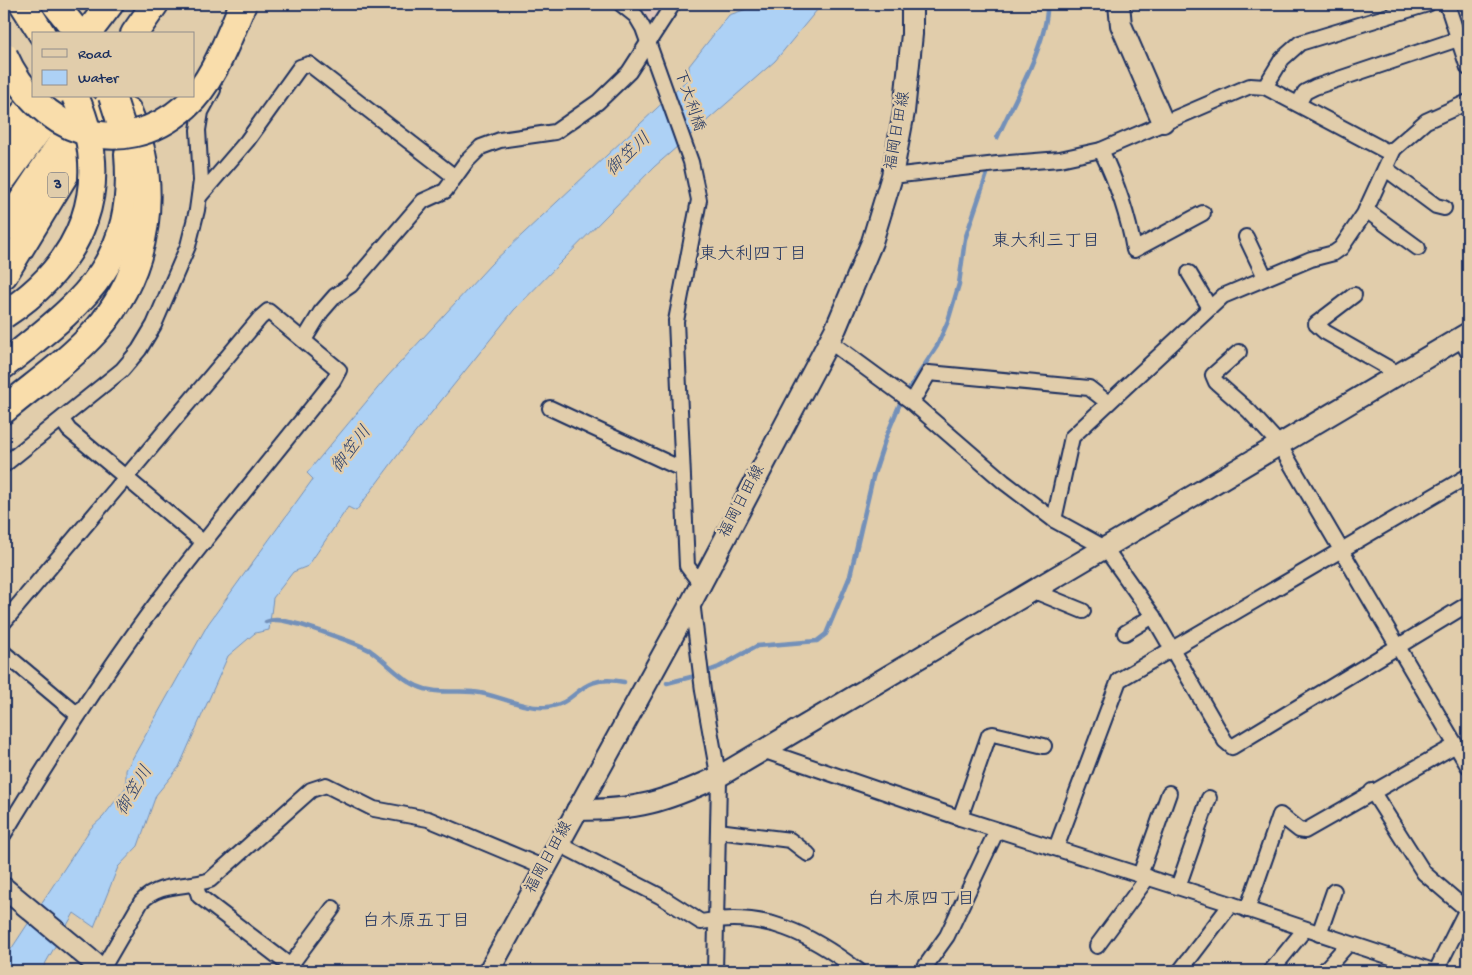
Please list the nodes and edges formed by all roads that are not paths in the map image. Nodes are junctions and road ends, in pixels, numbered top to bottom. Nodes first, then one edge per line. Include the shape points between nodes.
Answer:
1 (23, 4) edge
2 (110, 4) edge
3 (126, 4) edge
4 (155, 4) edge
5 (170, 4) edge
6 (243, 4) edge
7 (255, 4) edge
8 (621, 4) edge
9 (673, 4) edge
10 (912, 4) edge
11 (1120, 4) edge
12 (1428, 4) edge
13 (1447, 4) edge
14 (41, 32) edge
15 (89, 32) edge
16 (107, 32) edge
17 (135, 32) edge
18 (152, 32) edge
19 (1458, 39) junction
20 (650, 47) junction
21 (4, 56) edge
22 (1468, 68) edge
23 (1265, 87) junction
24 (195, 96) edge
25 (35, 98) edge
26 (62, 98) edge
27 (76, 98) edge
28 (91, 98) edge
29 (111, 98) edge
30 (113, 98) edge
31 (121, 98) edge
32 (193, 98) edge
33 (1468, 102) edge
34 (1298, 104) junction
35 (126, 122) junction
36 (1163, 122) junction
37 (4, 138) edge
38 (1394, 149) junction
39 (1101, 150) junction
40 (1386, 169) junction
41 (892, 176) junction
42 (455, 177) junction
43 (4, 178) edge
44 (199, 198) junction
45 (1444, 208) dead end
46 (1366, 210) junction
47 (1203, 213) dead end
48 (4, 228) edge
49 (1246, 237) dead end
50 (1418, 248) dead end
51 (1189, 273) dead end
52 (4, 274) edge
53 (1265, 277) junction
54 (1354, 295) dead end
55 (1210, 308) junction
56 (4, 315) edge
57 (304, 340) junction
58 (829, 341) junction
59 (1466, 341) edge
60 (1239, 352) dead end
61 (4, 366) edge
62 (1399, 374) junction
63 (907, 398) junction
64 (1107, 402) junction
65 (550, 408) dead end
66 (4, 410) edge
67 (62, 420) junction
68 (1279, 444) junction
69 (4, 465) edge
70 (681, 467) junction
71 (1468, 476) edge
72 (125, 477) junction
73 (1054, 520) junction
74 (204, 543) junction
75 (1105, 548) junction
76 (1342, 550) junction
77 (1034, 591) junction
78 (696, 592) junction
79 (1468, 604) edge
80 (1083, 611) dead end
81 (1153, 616) junction
82 (4, 622) edge
83 (1126, 633) dead end
84 (1400, 647) junction
85 (1173, 650) junction
86 (4, 653) edge
87 (78, 715) junction
88 (1456, 745) junction
89 (1044, 746) dead end
90 (762, 750) junction
91 (1468, 766) edge
92 (718, 776) junction
93 (1372, 791) junction
94 (1169, 793) dead end
95 (1209, 798) dead end
96 (577, 810) junction
97 (960, 818) junction
98 (997, 830) junction
99 (718, 831) junction
100 (4, 834) edge
101 (559, 844) junction
102 (1056, 848) junction
103 (808, 854) dead end
104 (544, 868) junction
105 (1144, 876) junction
106 (194, 884) junction
107 (1178, 887) junction
108 (4, 888) edge
109 (1334, 891) dead end
110 (1231, 904) junction
111 (333, 908) dead end
112 (1467, 909) edge
113 (1247, 910) junction
114 (717, 919) junction
115 (1305, 930) junction
116 (1319, 934) junction
117 (1348, 944) junction
118 (1097, 946) dead end
119 (294, 968) edge
120 (930, 968) edge
121 (100, 969) edge
122 (489, 971) edge
123 (716, 971) edge
124 (859, 971) edge
125 (1180, 971) edge
126 (1271, 971) edge
127 (1324, 971) edge
128 (1434, 971) edge

1 - 14 highway
2 - 15 highway
3 - 16 highway
4 - 17 highway
5 - 18 highway
6 - 24 highway, bridge via 217,60
7 - 44 street via 201,112 198,130
8 - 20 street, 下大利橋 via 636,16
9 - 20 street
10 - 41 main road, 福岡日田線 via 904,112
11 - 36 main road via 1121,25
12 - 23 street via 1300,44 1282,58
13 - 19 street
19 - 22 street
19 - 34 street via 1315,86 1305,92
20 - 42 street via 598,102 555,132 500,140 481,147
20 - 70 street, 下大利橋 via 691,162 699,200 676,321
21 - 32 highway, bridge via 28,95 52,118 100,136 138,132 171,117
23 - 34 street
23 - 36 street via 1250,86
25 - 37 highway
26 - 43 highway
27 - 56 highway, bridge via 85,120 93,164 90,207 72,249 57,269 39,288
28 - 48 highway
29 - 52 highway, 3
30 - 35 highway, bridge
31 - 35 highway
33 - 38 street via 1426,121
34 - 38 street via 1380,149
35 - 61 highway via 129,198 114,252 84,298
35 - 66 highway via 139,142 148,191 147,215 135,268 113,309 96,330 76,351
36 - 39 street
38 - 40 street
39 - 41 street via 1060,159
39 - 47 street via 1129,220 1134,250
40 - 45 street via 1436,206
40 - 46 street
41 - 58 main road, 福岡日田線 via 872,242
42 - 44 street via 310,64 305,64 248,141
42 - 57 street via 445,191 423,201 403,221 351,285 326,306
44 - 67 street via 188,246 167,299 140,350 122,370
46 - 50 street
46 - 53 street via 1334,253
49 - 53 street
51 - 55 street
53 - 55 street via 1222,296
54 - 62 street via 1316,324 1324,332
55 - 64 street
57 - 72 street via 268,312 260,318
57 - 74 street via 339,370
58 - 63 street
58 - 78 main road, 福岡日田線
59 - 62 main road
60 - 68 street via 1213,375 1216,382
62 - 68 main road
63 - 64 street via 929,373 1089,388
63 - 73 street via 1004,482
64 - 73 street via 1072,437
65 - 70 street
67 - 69 street
67 - 72 street via 69,430
68 - 75 main road
68 - 76 street
70 - 78 street, 下大利橋 via 687,566
71 - 76 street
72 - 74 street
72 - 82 street
73 - 75 street
74 - 87 street via 161,597
75 - 77 main road
75 - 81 street
76 - 84 street
76 - 85 street
77 - 80 street
77 - 90 main road
78 - 92 street via 701,674
78 - 96 main road, 福岡日田線
79 - 84 street
81 - 83 street
81 - 85 street
84 - 85 street via 1232,747 1225,741
84 - 88 street
85 - 102 street via 1119,680
86 - 87 street
87 - 100 street
88 - 91 street
88 - 93 street
89 - 97 street via 989,735
90 - 92 main road
90 - 97 street
92 - 96 main road via 651,804 616,810
92 - 99 street
93 - 112 street via 1424,872
93 - 113 street via 1305,830 1299,830 1280,815
94 - 105 street
95 - 107 street
96 - 101 main road, 福岡日田線
97 - 98 street
98 - 102 street
98 - 120 street
99 - 103 street via 790,840
99 - 114 street
101 - 104 main road, 福岡日田線
101 - 114 street via 660,896 702,922
102 - 105 street
104 - 106 street via 428,818 374,809 326,785 311,790 210,880
104 - 122 main road, 福岡日田線
105 - 107 street
105 - 118 street
106 - 119 street via 199,896
106 - 121 street via 161,888 147,894
107 - 110 street
108 - 121 main road
109 - 116 street
110 - 113 street
110 - 125 street
111 - 119 street
112 - 128 street
113 - 115 street
114 - 123 street
114 - 124 street via 762,920 798,932 834,952
115 - 116 street
115 - 126 street
116 - 117 street
117 - 127 street
117 - 128 street

